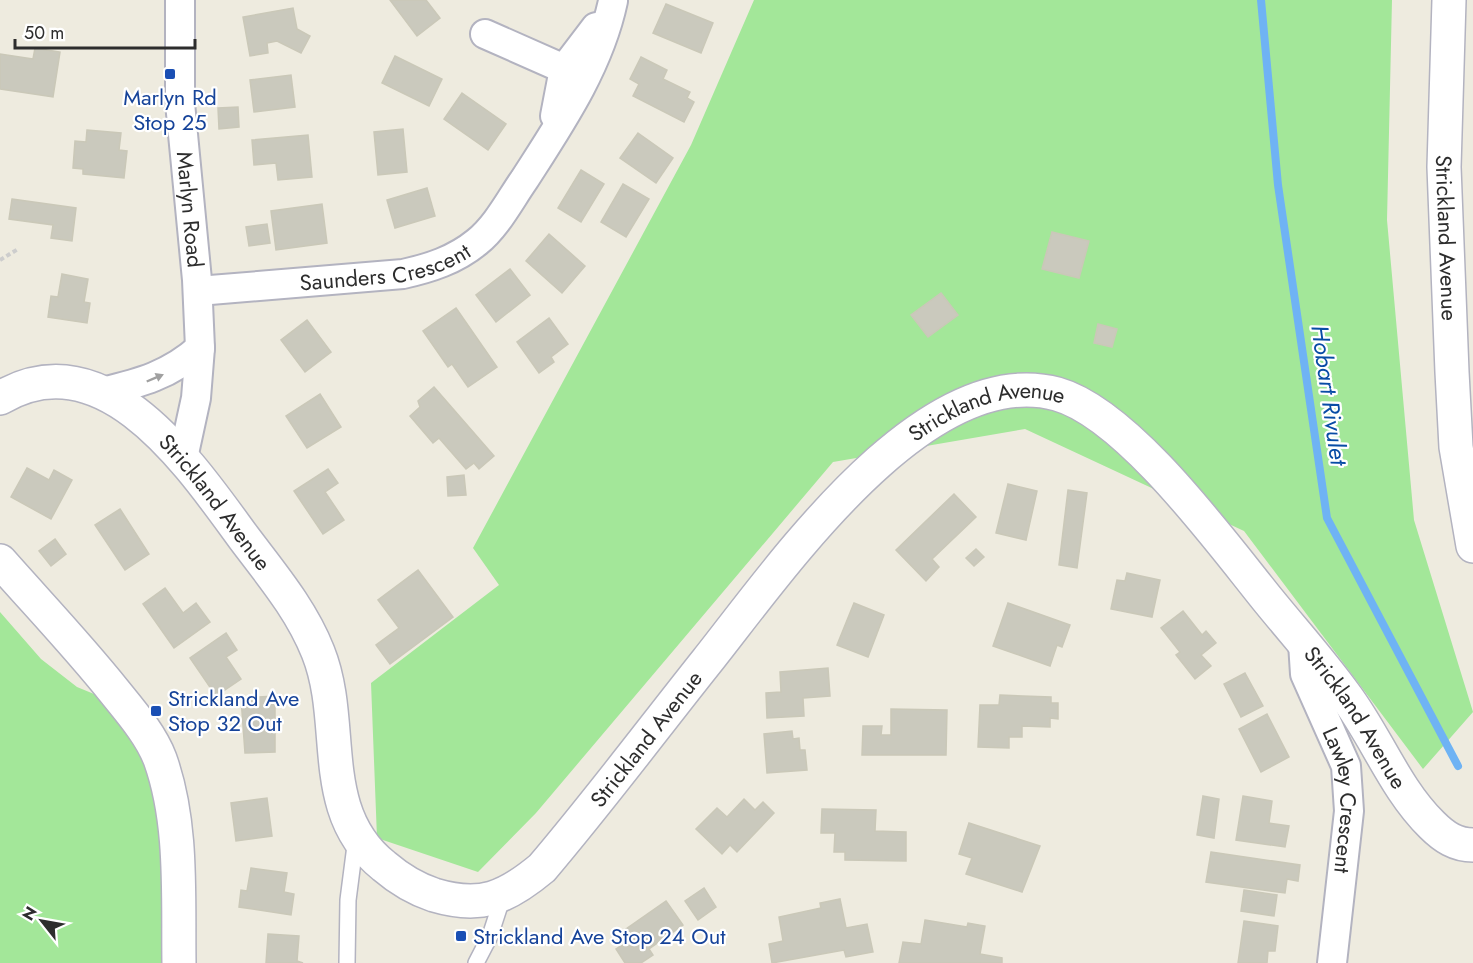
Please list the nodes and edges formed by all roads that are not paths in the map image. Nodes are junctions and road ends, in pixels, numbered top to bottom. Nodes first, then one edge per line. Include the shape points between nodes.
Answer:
1 (180, 0) edge
2 (613, 0) edge
3 (1449, 0) edge
4 (485, 34) dead end
5 (574, 73) junction
6 (198, 291) junction
7 (200, 348) junction
8 (102, 392) junction
9 (0, 398) edge
10 (183, 458) junction
11 (1473, 546) edge
12 (0, 561) edge
13 (1303, 643) junction
14 (356, 838) junction
15 (1473, 845) edge
16 (503, 895) junction
17 (179, 963) edge
18 (347, 963) edge
19 (476, 963) edge
20 (1332, 963) edge

1 - 6 street, Marlyn Road via 180,103
2 - 5 street, Saunders Crescent via 604,32
3 - 11 street, Strickland Avenue via 1444,167 1452,372 1456,447
4 - 5 street
5 - 6 street, Saunders Crescent via 562,122 501,214 479,241 458,256 428,268 373,277
6 - 7 street, Marlyn Road
8 -> 7 street via 161,376 182,365
7 - 10 street, Marlyn Road via 196,398
8 - 9 street, Strickland Avenue via 64,382 15,389
8 - 10 street, Strickland Avenue via 150,424
10 - 14 street, Strickland Avenue via 295,607 318,651 330,696 338,785
12 - 17 street via 92,663 128,708 159,758 176,843
13 - 15 street, Strickland Avenue via 1346,696 1430,824 1453,842
13 - 16 street, Strickland Avenue via 1182,496 1100,415 1056,394 1015,389 991,393 919,431 854,484 786,561 561,846 542,868
13 - 20 street, Lawley Crescent via 1305,674 1346,766 1349,788
14 - 16 street, Strickland Avenue via 391,872 431,894 467,902
14 - 18 lane via 348,900
16 - 19 lane via 490,936

